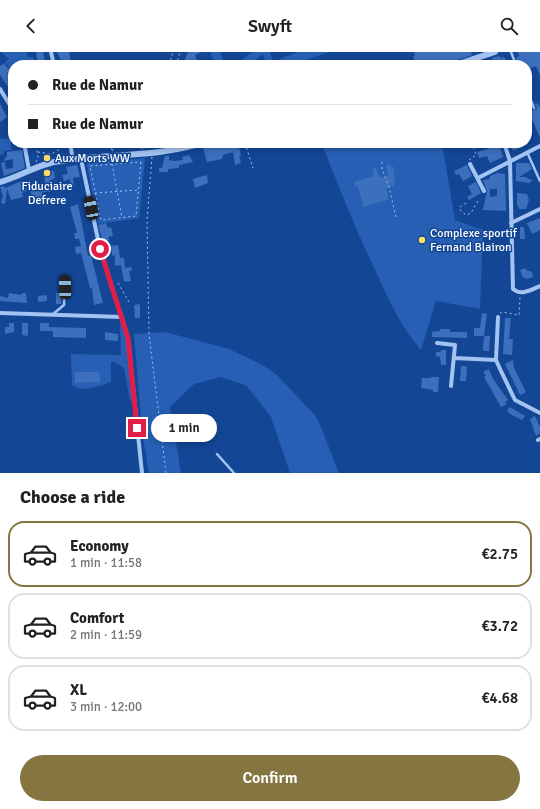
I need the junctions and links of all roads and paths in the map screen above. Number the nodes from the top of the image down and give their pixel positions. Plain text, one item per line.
1 (495, 52) edge
2 (478, 58) joint
3 (471, 60) edge
4 (0, 89) edge
5 (8, 102) edge
6 (532, 103) edge
7 (534, 108) dead end
8 (540, 146) edge
9 (25, 148) edge
10 (37, 148) edge
11 (71, 148) edge
12 (183, 148) edge
13 (247, 148) edge
14 (474, 148) edge
15 (506, 148) edge
16 (60, 149) dead end
17 (37, 151) junction
18 (527, 152) junction
19 (153, 153) dead end
20 (38, 158) dead end
21 (81, 158) junction
22 (73, 160) junction
23 (510, 161) junction
24 (382, 162) dead end
25 (112, 164) junction
26 (470, 164) joint
27 (253, 168) dead end
28 (29, 170) junction
29 (478, 178) junction
30 (540, 181) edge
31 (0, 182) edge
32 (139, 190) junction
33 (117, 191) junction
34 (484, 191) dead end
35 (95, 193) junction
36 (478, 201) dead end
37 (466, 203) dead end
38 (540, 209) edge
39 (396, 217) dead end
40 (122, 218) junction
41 (512, 223) junction
42 (65, 277) dead end
43 (118, 283) dead end
44 (540, 286) edge
45 (522, 292) junction
46 (132, 302) dead end
47 (0, 313) edge
48 (51, 315) junction
49 (122, 317) junction
50 (498, 317) joint
51 (437, 343) dead end
52 (454, 358) junction
53 (496, 360) junction
54 (451, 386) dead end
55 (540, 413) edge
56 (217, 454) dead end
57 (142, 473) edge
58 (166, 473) edge
59 (234, 473) edge

1 - 2 street
2 - 3 street
4 - 5 street
6 - 7 lane
8 - 18 street
9 - 28 street
10 - 17 path
11 - 22 street
12 - 21 street
13 - 27 path
14 - 26 path
15 - 23 street
16 - 17 path
17 - 20 path
18 - 23 street
18 - 30 lane
19 - 58 path
21 - 22 street
21 - 49 street
22 - 28 street
23 - 29 street
23 - 41 street
24 - 39 path
25 - 32 path
25 - 33 path
25 - 35 path
26 - 29 street
28 - 31 street
29 - 34 street
32 - 33 path
32 - 40 path
33 - 35 path
33 - 40 path
35 - 40 path
36 - 37 path
38 - 41 street
41 - 45 street
42 - 48 lane
43 - 46 path
44 - 45 street
45 - 50 path
47 - 48 street
48 - 49 street
49 - 57 street
50 - 53 street
51 - 52 street
52 - 53 street
52 - 54 street
53 - 55 street
56 - 59 lane

